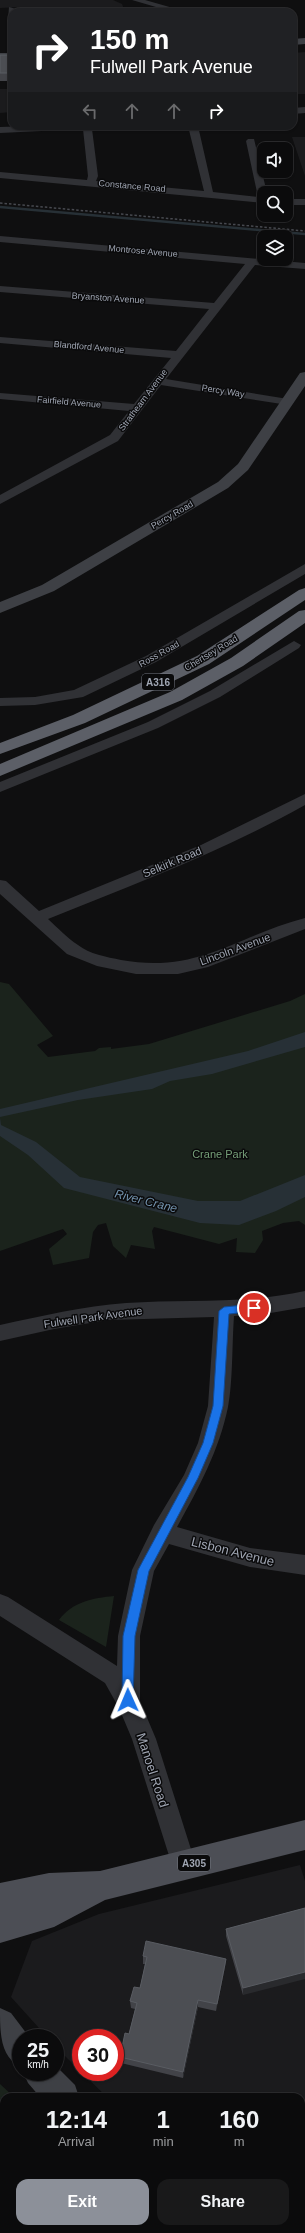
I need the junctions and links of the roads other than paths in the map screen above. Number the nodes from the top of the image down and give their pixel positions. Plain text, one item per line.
1 (136, 0) edge
2 (167, 8) edge
3 (87, 130) edge
4 (194, 130) edge
5 (250, 140) dead end
6 (0, 175) edge
7 (91, 183) junction
8 (261, 186) edge
9 (208, 194) junction
10 (257, 199) edge
11 (293, 202) edge
12 (305, 202) edge
13 (0, 239) edge
14 (253, 260) junction
15 (257, 261) edge
16 (293, 265) edge
17 (289, 266) edge
18 (305, 266) edge
19 (305, 270) edge
20 (0, 289) edge
21 (217, 306) junction
22 (0, 340) edge
23 (178, 355) junction
24 (303, 380) edge
25 (158, 381) junction
26 (0, 396) edge
27 (288, 402) junction
28 (138, 408) junction
29 (0, 500) edge
30 (305, 568) edge
31 (305, 593) edge
32 (1, 607) edge
33 (305, 615) edge
34 (294, 645) dead end
35 (0, 702) edge
36 (0, 749) edge
37 (0, 771) edge
38 (0, 787) edge
39 (305, 799) edge
40 (0, 885) edge
41 (36, 918) junction
42 (305, 923) edge
43 (305, 1299) edge
44 (224, 1311) junction
45 (0, 1333) edge
46 (162, 1532) junction
47 (305, 1565) edge
48 (0, 1604) edge
49 (128, 1700) junction
50 (305, 1835) edge
51 (184, 1865) junction
52 (100, 1886) junction
53 (0, 1898) edge
54 (1, 1928) edge
55 (48, 2081) edge
56 (59, 2093) edge

1 - 2 street
3 - 7 street
4 - 9 street
5 - 8 street
6 - 7 street, Constance Road
7 - 9 street, Constance Road
9 - 10 street, Constance Road
11 - 12 street
13 - 14 street, Montrose Avenue
14 - 15 street, Montrose Avenue
14 - 21 street, Strathearn Avenue
16 - 18 street, Montrose Avenue
17 - 19 street, Montrose Avenue
20 - 21 street, Bryanston Avenue
21 - 23 street, Strathearn Avenue
22 - 23 street, Blandford Avenue
23 - 25 street, Strathearn Avenue
24 - 27 street, Percy Road
25 - 27 street, Percy Way
25 - 28 street, Strathearn Avenue
26 - 28 street, Fairfield Avenue
27 - 32 street, Percy Road
28 - 29 street, Strathearn Avenue
30 - 35 street, Ross Road
31 - 36 highway, Chertsey Road / A316
33 - 37 highway, Chertsey Road / A316
34 - 38 street
39 - 41 street, Selkirk Road
40 - 41 street, Lincoln Avenue
41 - 42 street, Lincoln Avenue
43 - 44 street, Fulwell Park Avenue
44 - 45 street, Fulwell Park Avenue
44 - 46 street, Manoel Road
46 - 47 street, Lisbon Avenue
46 - 49 street, Manoel Road
48 - 49 street
49 - 51 street, Manoel Road
50 - 51 main road, A305
51 - 52 main road, A305
52 - 53 main road, A305
52 - 54 main road, A305
55 - 56 street

